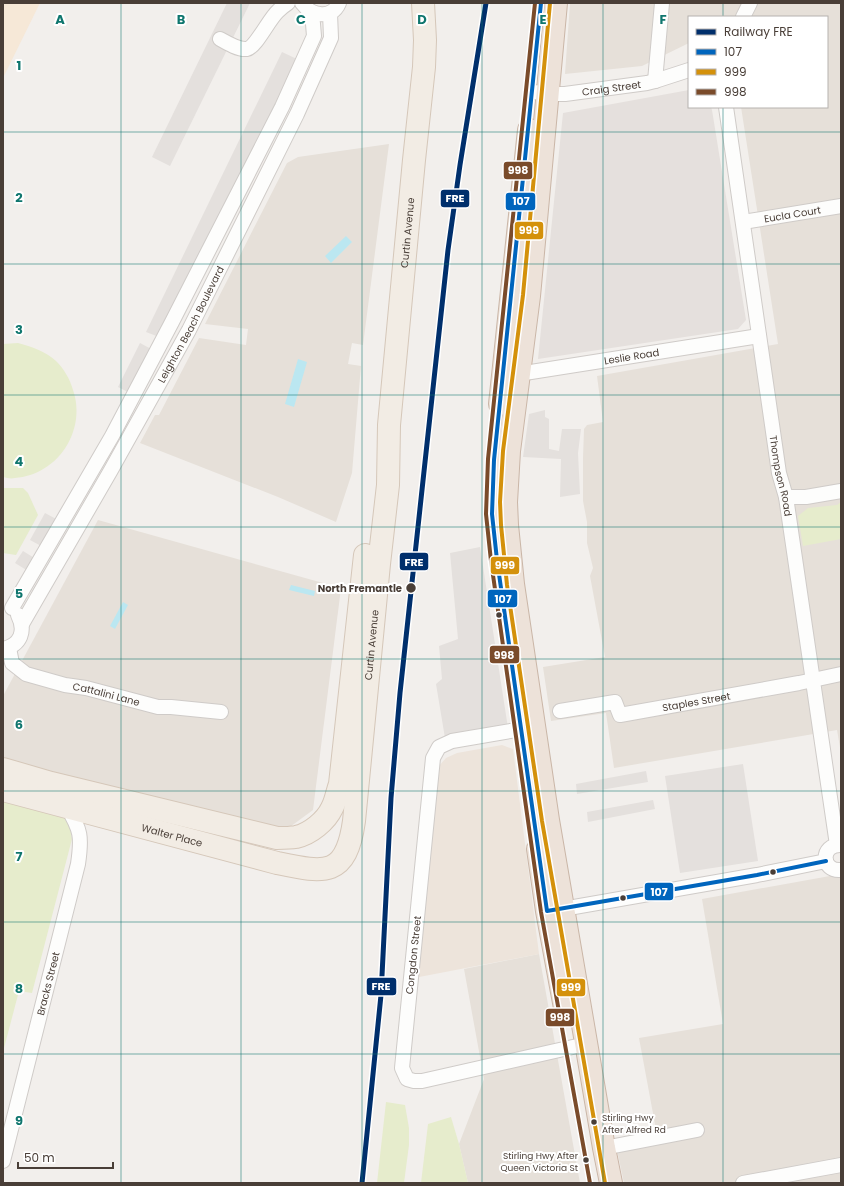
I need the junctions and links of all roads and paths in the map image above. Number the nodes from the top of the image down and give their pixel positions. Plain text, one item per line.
1 (288, 3) edge
2 (423, 3) edge
3 (436, 3) edge
4 (541, 3) edge
5 (556, 3) edge
6 (662, 3) edge
7 (750, 3) edge
8 (307, 8) edge
9 (334, 8) edge
10 (744, 16) edge
11 (220, 39) dead end
12 (425, 40) junction
13 (688, 70) edge
14 (655, 81) junction
15 (540, 93) junction
16 (726, 108) edge
17 (841, 206) edge
18 (743, 222) junction
19 (759, 336) junction
20 (511, 375) junction
21 (389, 425) junction
22 (841, 491) edge
23 (786, 497) junction
24 (7, 607) edge
25 (22, 624) junction
26 (6, 648) edge
27 (841, 674) edge
28 (813, 679) junction
29 (560, 711) dead end
30 (221, 712) dead end
31 (528, 729) junction
32 (3, 769) edge
33 (3, 790) edge
34 (67, 807) junction
35 (839, 845) edge
36 (826, 861) junction
37 (340, 862) joint
38 (841, 872) edge
39 (555, 910) junction
40 (579, 1046) junction
41 (697, 1130) dead end
42 (604, 1148) junction
43 (3, 1161) edge
44 (841, 1165) edge
45 (596, 1183) edge
46 (611, 1183) edge
47 (743, 1183) edge

1 - 11 street
2 - 12 main road, Curtin Avenue
3 - 12 main road, Curtin Avenue
4 - 15 highway
5 - 15 highway
6 - 14 street
7 - 10 street
8 - 9 street, Leighton Beach Boulevard
8 - 24 street, Leighton Beach Boulevard
9 - 25 street, Leighton Beach Boulevard
12 - 21 main road, Curtin Avenue
13 - 14 street, Craig Street
14 - 15 street, Craig Street
15 - 20 highway
16 - 18 street, Thompson Road
17 - 18 street, Eucla Court
18 - 19 street, Thompson Road
19 - 20 street, Leslie Road
19 - 23 street, Thompson Road
20 - 31 highway
21 - 32 main road, Curtin Avenue
21 - 37 main road, Curtin Avenue
22 - 23 street
23 - 28 street, Thompson Road
24 - 25 street
25 - 26 street, Leighton Beach Boulevard
26 - 30 street, Cattalini Lane
27 - 28 street, Staples Street
28 - 29 street, Staples Street
28 - 35 street, Thompson Road
31 - 39 highway
31 - 40 street, Congdon Street
33 - 34 main road, Walter Place
34 - 37 main road, Walter Place
34 - 43 street, Bracks Street
35 - 36 street
36 - 38 street
36 - 39 street
39 - 40 highway
40 - 42 highway
40 - 45 highway
41 - 42 street
42 - 46 highway
44 - 47 street

